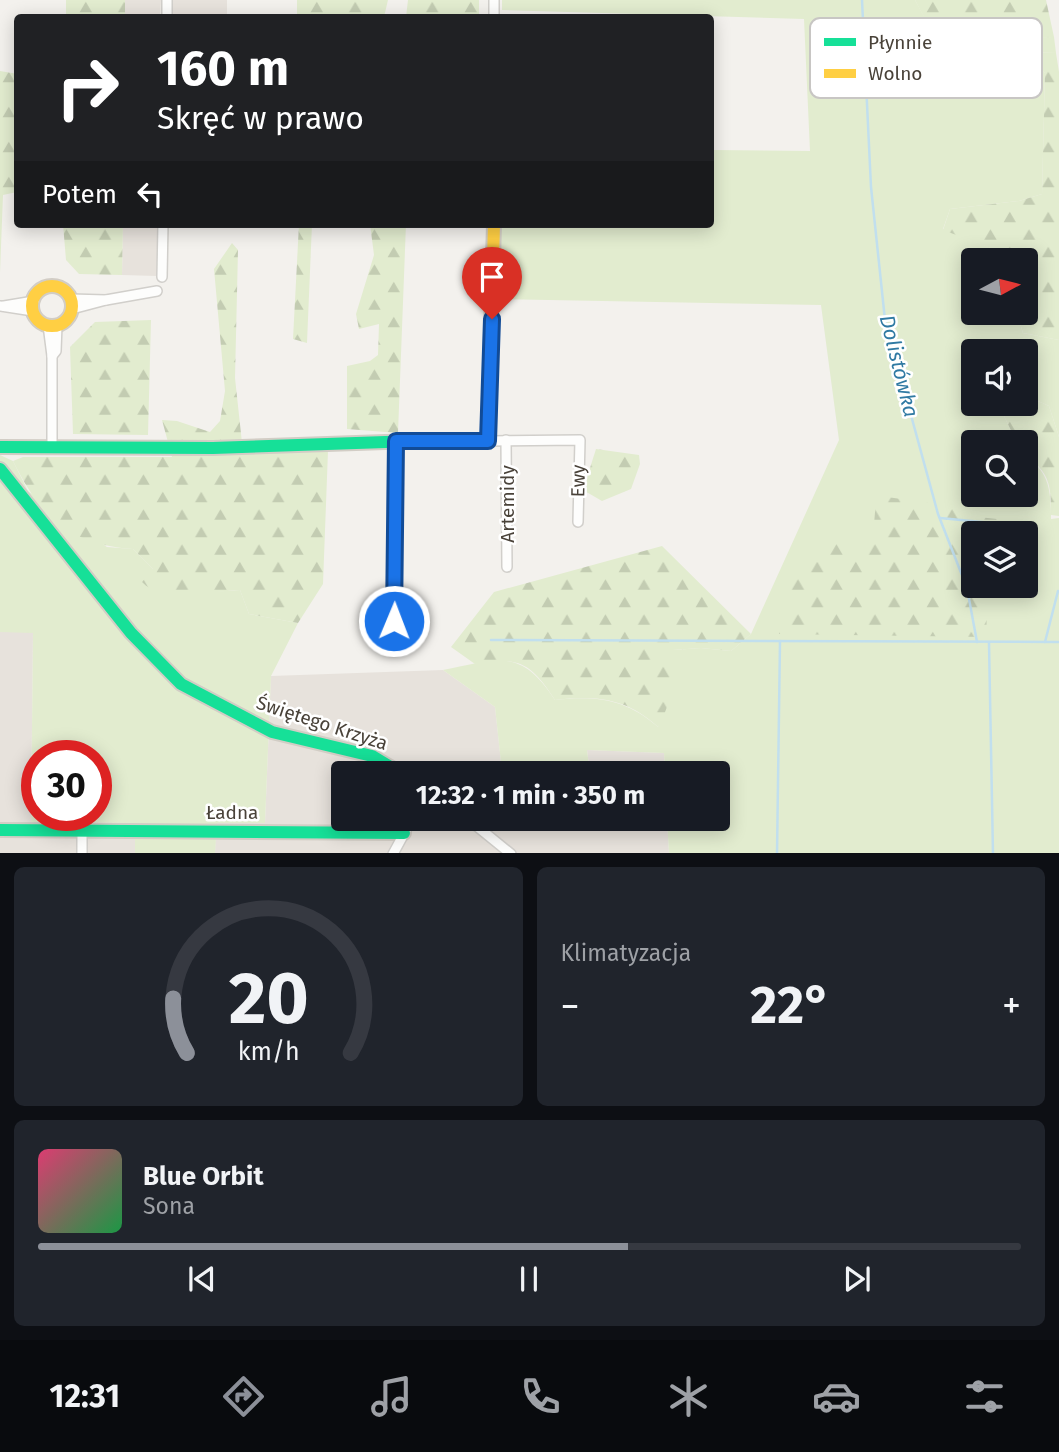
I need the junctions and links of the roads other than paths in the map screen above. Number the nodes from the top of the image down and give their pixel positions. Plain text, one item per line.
1 (163, 228) edge
2 (494, 228) edge
3 (162, 277) dead end
4 (157, 291) dead end
5 (71, 304) junction
6 (2, 306) edge
7 (33, 306) junction
8 (53, 325) junction
9 (506, 440) junction
10 (396, 441) junction
11 (488, 441) junction
12 (52, 446) junction
13 (0, 447) edge
14 (0, 469) edge
15 (578, 522) dead end
16 (507, 567) dead end
17 (394, 621) dead end
18 (380, 761) edge
19 (0, 830) edge
20 (21, 830) edge
21 (82, 831) joint
22 (483, 831) edge
23 (404, 833) joint
24 (82, 853) edge
25 (393, 853) edge
26 (511, 853) edge

1 - 3 street
2 - 11 street
4 - 5 street
5 - 7 street
5 - 8 street
6 - 7 street
7 - 8 street
8 - 12 street
9 - 11 street
9 - 15 street, Ewy
9 - 16 street, Artemidy
10 - 11 street
10 - 12 street
10 - 17 street
12 - 13 street
14 - 18 street, Świętego Krzyża
19 - 20 street, Ładna
21 - 23 street, Ładna
21 - 24 street
22 - 26 street
23 - 25 street

